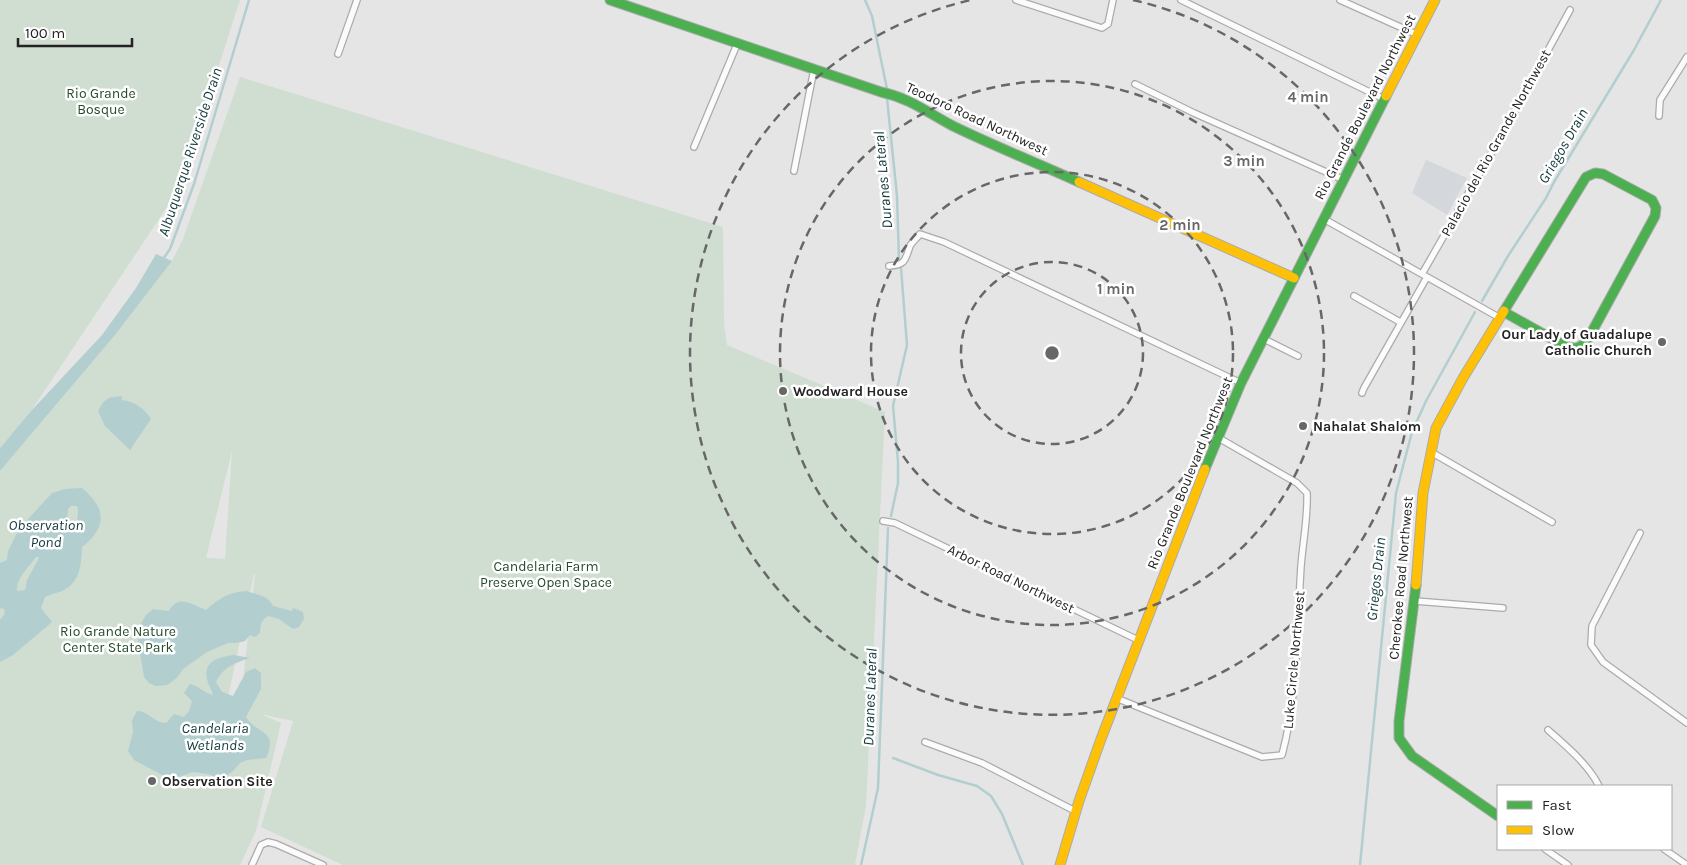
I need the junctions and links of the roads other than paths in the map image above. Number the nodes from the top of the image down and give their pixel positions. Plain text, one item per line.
1 (357, 0) edge
2 (610, 0) edge
3 (1016, 0) edge
4 (1114, 0) edge
5 (1181, 0) edge
6 (1340, 0) edge
7 (1435, 0) edge
8 (1570, 10) dead end
9 (1418, 35) junction
10 (738, 42) junction
11 (338, 54) dead end
12 (1687, 57) edge
13 (814, 69) junction
14 (1135, 84) dead end
15 (1384, 99) junction
16 (1659, 116) dead end
17 (694, 146) dead end
18 (794, 171) dead end
19 (1344, 180) junction
20 (1324, 219) junction
21 (889, 266) dead end
22 (1424, 276) junction
23 (1294, 278) junction
24 (1354, 296) dead end
25 (1502, 315) junction
26 (1400, 322) junction
27 (1264, 339) junction
28 (1298, 356) dead end
29 (1241, 383) junction
30 (1362, 393) dead end
31 (1217, 437) junction
32 (1431, 452) junction
33 (883, 521) dead end
34 (1552, 522) dead end
35 (1640, 533) dead end
36 (1415, 601) junction
37 (1503, 608) dead end
38 (1138, 640) junction
39 (1116, 698) junction
40 (1687, 724) edge
41 (1548, 730) dead end
42 (925, 742) dead end
43 (1598, 785) edge
44 (1075, 811) junction
45 (1497, 815) edge
46 (1546, 850) edge
47 (1665, 850) edge
48 (1062, 864) edge
49 (252, 865) edge
50 (322, 865) edge
51 (1568, 865) edge
52 (1687, 865) edge

1 - 11 street
2 - 10 street, Teodoro Road Northwest
3 - 4 street
5 - 15 street
6 - 9 street
7 - 9 street, Rio Grande Boulevard Northwest
8 - 22 street, Palacio del Rio Grande Northwest
9 - 15 street, Rio Grande Boulevard Northwest
10 - 13 street, Teodoro Road Northwest
10 - 17 street
12 - 16 street
13 - 18 street
13 - 23 street, Teodoro Road Northwest
14 - 19 street
15 - 19 street, Rio Grande Boulevard Northwest
19 - 20 street, Rio Grande Boulevard Northwest
20 - 22 street
20 - 23 street, Rio Grande Boulevard Northwest
21 - 29 street
22 - 25 street
22 - 26 street, Palacio del Rio Grande Northwest
23 - 27 street, Rio Grande Boulevard Northwest
24 - 26 street
25 - 25 street, Cherokee Road Northwest
25 - 32 street, Cherokee Road Northwest
26 - 30 street, Palacio del Rio Grande Northwest
27 - 28 street
27 - 29 street, Rio Grande Boulevard Northwest
29 - 31 street, Rio Grande Boulevard Northwest
31 - 38 street, Rio Grande Boulevard Northwest
31 - 39 street, Luke Circle Northwest
32 - 34 street
32 - 36 street, Cherokee Road Northwest
33 - 38 street, Arbor Road Northwest
35 - 40 street
36 - 37 street
36 - 45 street, Cherokee Road Northwest
38 - 39 street, Rio Grande Boulevard Northwest
39 - 44 street, Rio Grande Boulevard Northwest
41 - 43 street
42 - 44 street
44 - 48 street, Rio Grande Boulevard Northwest
46 - 51 street
47 - 52 street
49 - 50 street

